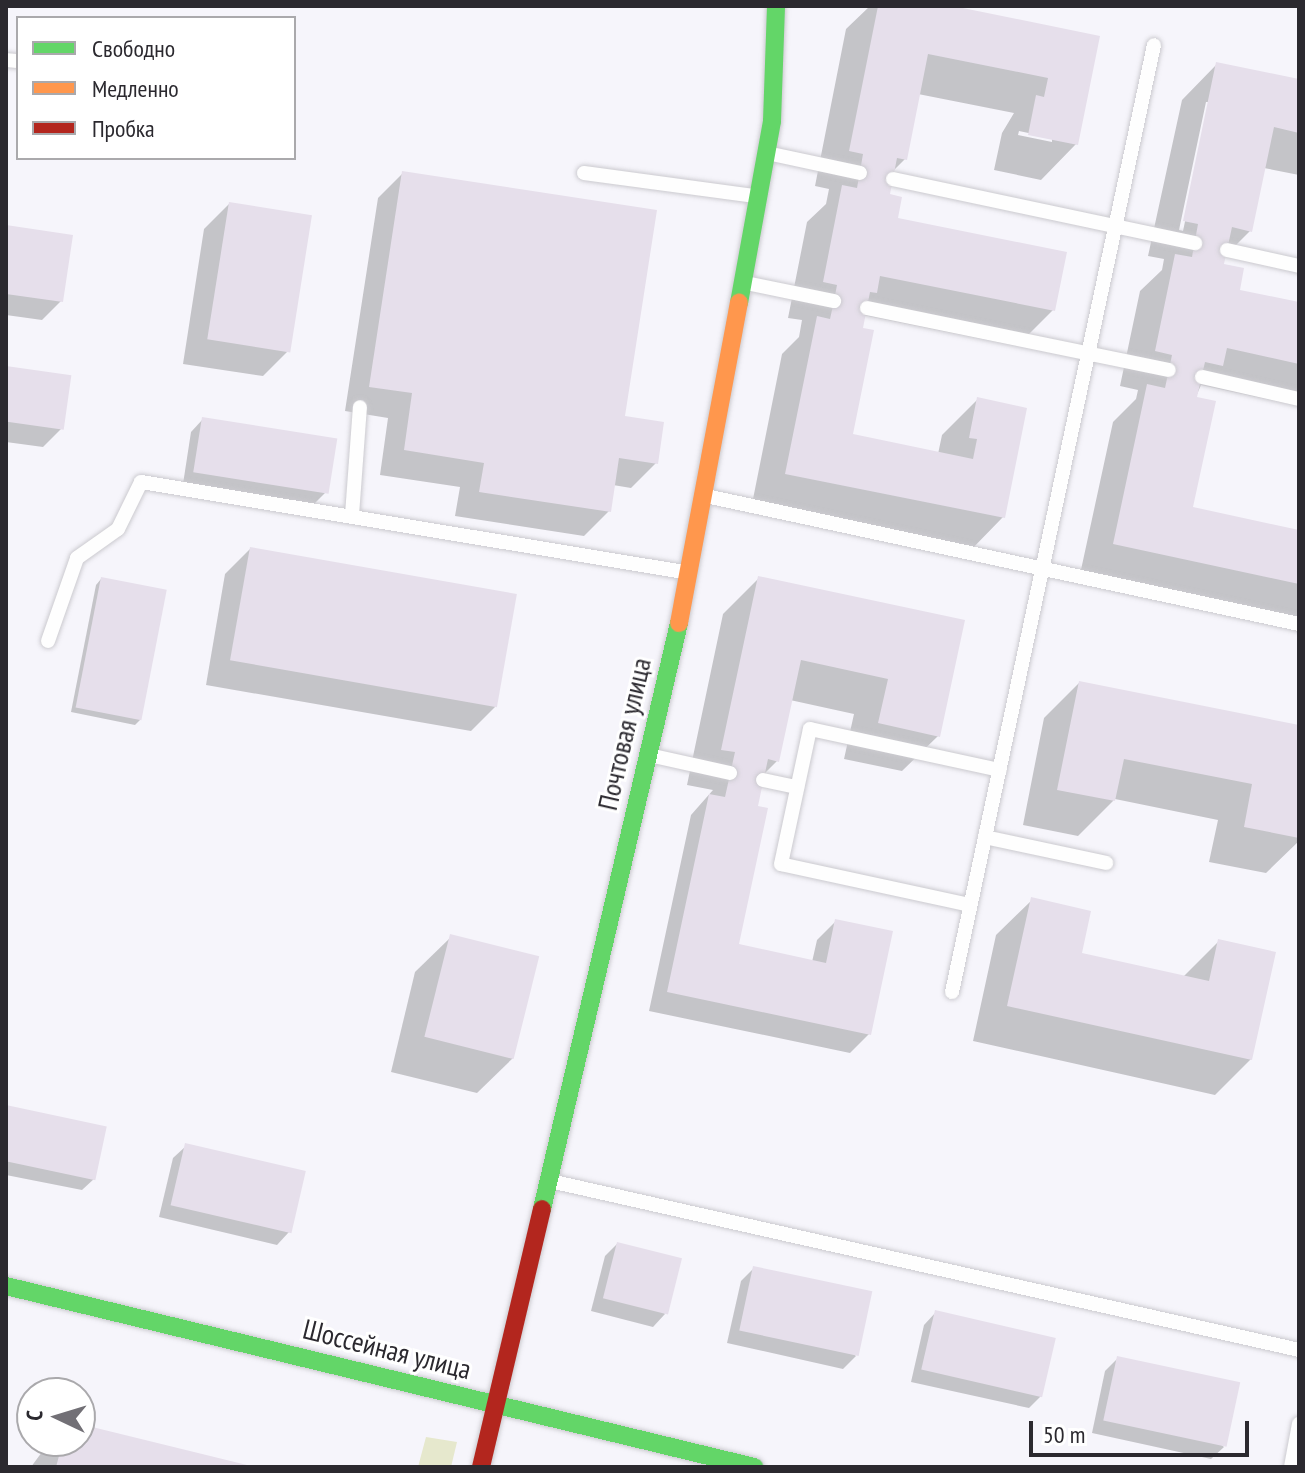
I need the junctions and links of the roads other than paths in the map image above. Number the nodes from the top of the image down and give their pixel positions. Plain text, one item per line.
1 (776, 6) edge
2 (1154, 45) dead end
3 (767, 153) junction
4 (584, 173) dead end
5 (860, 173) dead end
6 (893, 179) dead end
7 (760, 196) junction
8 (1115, 226) junction
9 (1195, 243) dead end
10 (1227, 250) dead end
11 (1299, 266) edge
12 (746, 282) junction
13 (834, 301) dead end
14 (867, 308) dead end
15 (1088, 353) junction
16 (1169, 370) dead end
17 (1202, 377) dead end
18 (1299, 399) edge
19 (360, 407) dead end
20 (705, 496) junction
21 (352, 515) junction
22 (1042, 568) junction
23 (691, 573) junction
24 (1299, 624) edge
25 (48, 641) dead end
26 (648, 755) junction
27 (1000, 770) junction
28 (730, 773) dead end
29 (763, 780) dead end
30 (797, 787) junction
31 (985, 837) junction
32 (1106, 863) dead end
33 (970, 905) junction
34 (952, 992) dead end
35 (548, 1181) junction
36 (6, 1286) edge
37 (1299, 1350) edge
38 (496, 1404) junction
39 (1299, 1424) edge
40 (481, 1467) edge
41 (754, 1467) edge
42 (1291, 1467) edge

1 - 3 street, Почтовая улица
2 - 8 lane
3 - 5 lane
3 - 7 street, Почтовая улица
4 - 7 lane
6 - 8 lane
7 - 12 street, Почтовая улица
8 - 9 lane
8 - 15 lane
10 - 11 lane
12 - 13 lane
12 - 20 street, Почтовая улица
14 - 15 lane
15 - 16 lane
15 - 22 lane
17 - 18 lane
19 - 21 lane
20 - 22 lane
20 - 23 street, Почтовая улица
21 - 23 lane
21 - 25 lane
22 - 24 lane
22 - 27 lane
23 - 26 street, Почтовая улица
26 - 28 lane
26 - 35 street, Почтовая улица
27 - 30 lane
27 - 31 lane
29 - 30 lane
30 - 33 lane
31 - 32 lane
31 - 33 lane
33 - 34 lane
35 - 37 lane
35 - 38 street, Почтовая улица
36 - 38 street, Шоссейная улица
38 - 40 street, Почтовая улица
38 - 41 street, Шоссейная улица
39 - 42 lane

